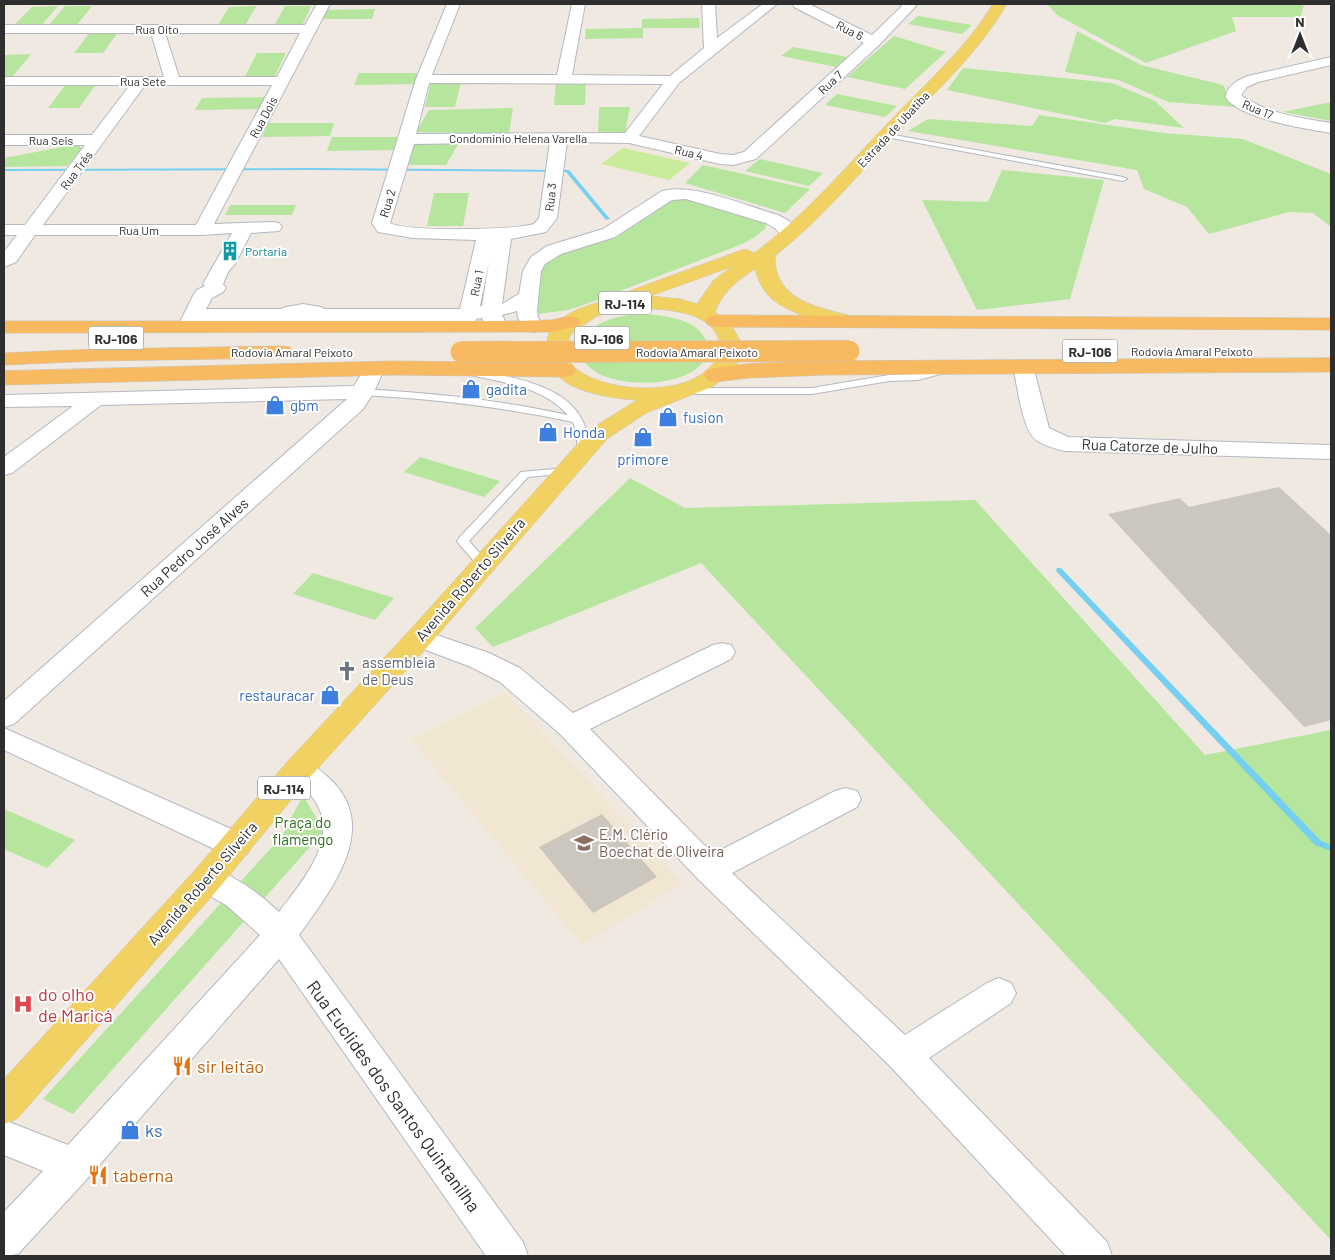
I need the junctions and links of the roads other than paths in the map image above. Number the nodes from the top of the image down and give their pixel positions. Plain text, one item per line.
1 (323, 4) edge
2 (453, 4) edge
3 (579, 4) edge
4 (708, 4) edge
5 (770, 4) edge
6 (799, 4) edge
7 (1000, 4) edge
8 (908, 5) edge
9 (709, 23) junction
10 (871, 23) dead end
11 (740, 26) junction
12 (4, 29) edge
13 (157, 29) junction
14 (310, 29) junction
15 (885, 31) junction
16 (874, 42) junction
17 (711, 49) junction
18 (1331, 61) edge
19 (423, 79) junction
20 (564, 79) junction
21 (173, 80) junction
22 (282, 80) junction
23 (674, 80) junction
24 (4, 81) edge
25 (141, 81) junction
26 (1331, 128) edge
27 (886, 135) junction
28 (558, 138) junction
29 (629, 138) junction
30 (407, 139) junction
31 (4, 140) edge
32 (54, 140) junction
33 (98, 140) junction
34 (4, 154) edge
35 (750, 156) joint
36 (1123, 178) dead end
37 (236, 228) junction
38 (273, 228) dead end
39 (4, 230) edge
40 (30, 230) junction
41 (202, 230) junction
42 (494, 234) junction
43 (776, 244) junction
44 (6, 260) edge
45 (210, 291) junction
46 (527, 298) junction
47 (598, 309) junction
48 (269, 315) junction
49 (333, 315) junction
50 (709, 317) junction
51 (191, 320) junction
52 (495, 320) junction
53 (571, 322) junction
54 (1331, 324) edge
55 (240, 326) junction
56 (534, 326) junction
57 (4, 327) edge
58 (354, 327) junction
59 (463, 333) junction
60 (849, 337) junction
61 (1331, 337) edge
62 (4, 341) edge
63 (1331, 350) edge
64 (4, 358) edge
65 (1331, 365) edge
66 (958, 366) junction
67 (1023, 366) junction
68 (443, 368) junction
69 (374, 369) junction
70 (565, 370) junction
71 (715, 375) junction
72 (4, 378) edge
73 (591, 386) junction
74 (678, 391) junction
75 (363, 392) junction
76 (97, 398) junction
77 (4, 401) edge
78 (578, 420) junction
79 (599, 434) junction
80 (1331, 452) edge
81 (574, 462) junction
82 (4, 468) edge
83 (419, 638) junction
84 (722, 652) dead end
85 (4, 717) edge
86 (570, 727) junction
87 (4, 738) edge
88 (299, 769) junction
89 (846, 799) dead end
90 (236, 845) junction
91 (709, 870) junction
92 (207, 879) junction
93 (280, 935) junction
94 (999, 993) dead end
95 (903, 1056) junction
96 (4, 1106) edge
97 (4, 1137) edge
98 (74, 1166) junction
99 (4, 1240) edge
100 (509, 1256) edge
101 (1094, 1256) edge

1 - 14 street, Rua Dois
2 - 19 street
3 - 20 street
4 - 9 street
5 - 11 street
6 - 16 street, Rua 6
7 - 27 main road, Estrada de Ubatiba / RJ-114
8 - 15 street, Rua 7
9 - 11 street
9 - 17 street
10 - 15 street
11 - 17 street
12 - 13 street, Rua Oito
13 - 14 street, Rua Oito
13 - 21 street
14 - 22 street, Rua Dois
15 - 16 street, Rua 7
16 - 35 street, Rua 7
17 - 23 street
18 - 26 street, Rua 17
19 - 20 street
19 - 30 street, Rua 2
20 - 23 street
21 - 22 street, Rua Sete
21 - 25 street, Rua Sete
22 - 41 street, Rua Dois
23 - 29 street
24 - 25 street, Rua Sete
25 - 33 street, Rua Três
27 - 36 lane
27 - 43 main road, Estrada de Ubatiba / RJ-114
28 - 29 street, Condominio Helena Varella
28 - 30 street, Condominio Helena Varella
28 - 42 street, Rua 3
29 - 35 street, Rua 4
30 - 42 street, Rua 2
31 - 32 street, Rua Seis
32 - 33 street, Rua Seis
32 - 34 street
33 - 40 street, Rua Três
37 - 38 street, Rua Um
37 - 41 street, Rua Um
37 - 45 street
37 - 45 street
39 - 40 street, Rua Um
40 - 41 street, Rua Um
40 - 44 street, Rua Três
42 - 52 street, Rua 1
42 - 59 street, Rua 1
43 - 46 street
43 - 47 main road, Estrada de Ubatiba / RJ-114
43 - 50 main road, Estrada de Ubatiba / RJ-114
43 - 60 main road
45 - 51 street
46 - 52 street
46 - 56 street
47 - 50 main road, RJ-114
47 - 53 main road, RJ-114
48 - 49 street
48 - 51 street
48 - 55 lane
49 - 58 lane
49 - 59 street
50 - 60 highway
50 - 71 main road, RJ-114
51 - 55 highway
51 - 57 highway
52 - 56 highway
52 - 59 highway
53 - 56 highway
53 - 70 main road, RJ-114
54 - 60 highway
55 - 58 highway
58 - 59 highway
59 - 60 highway, Rodovia Amaral Peixoto / RJ-106, bridge
59 - 62 highway, Rodovia Amaral Peixoto / RJ-106
59 - 64 highway, Rodovia Amaral Peixoto / RJ-106
60 - 61 highway, Rodovia Amaral Peixoto / RJ-106
60 - 63 highway, Rodovia Amaral Peixoto / RJ-106
65 - 67 highway
66 - 67 highway
66 - 71 highway
66 - 74 lane
67 - 80 street, Rua Catorze de Julho
68 - 69 highway
68 - 70 highway
68 - 78 lane
69 - 72 highway
69 - 75 street, Rua Pedro José Alves
70 - 73 main road, RJ-114
71 - 74 main road, RJ-114
73 - 74 main road, RJ-114
73 - 79 main road, Avenida Roberto Silveira / RJ-114
74 - 79 main road, Avenida Roberto Silveira / RJ-114
75 - 76 street
75 - 78 lane
75 - 85 street, Rua Pedro José Alves
76 - 77 street
76 - 82 street
78 - 81 lane
79 - 81 main road, Avenida Roberto Silveira / RJ-114
81 - 83 main road, Avenida Roberto Silveira / RJ-114
83 - 86 street
83 - 88 main road, Avenida Roberto Silveira / RJ-114
84 - 86 street
86 - 91 street
87 - 90 street
88 - 90 main road, Avenida Roberto Silveira / RJ-114
88 - 93 street
89 - 91 street
90 - 92 main road, Avenida Roberto Silveira / RJ-114
91 - 95 street
92 - 93 street, Rua Euclides dos Santos Quintanilha
92 - 96 main road, Avenida Roberto Silveira / RJ-114
93 - 98 street
93 - 100 street, Rua Euclides dos Santos Quintanilha
94 - 95 street
95 - 101 street
97 - 98 street
98 - 99 street

